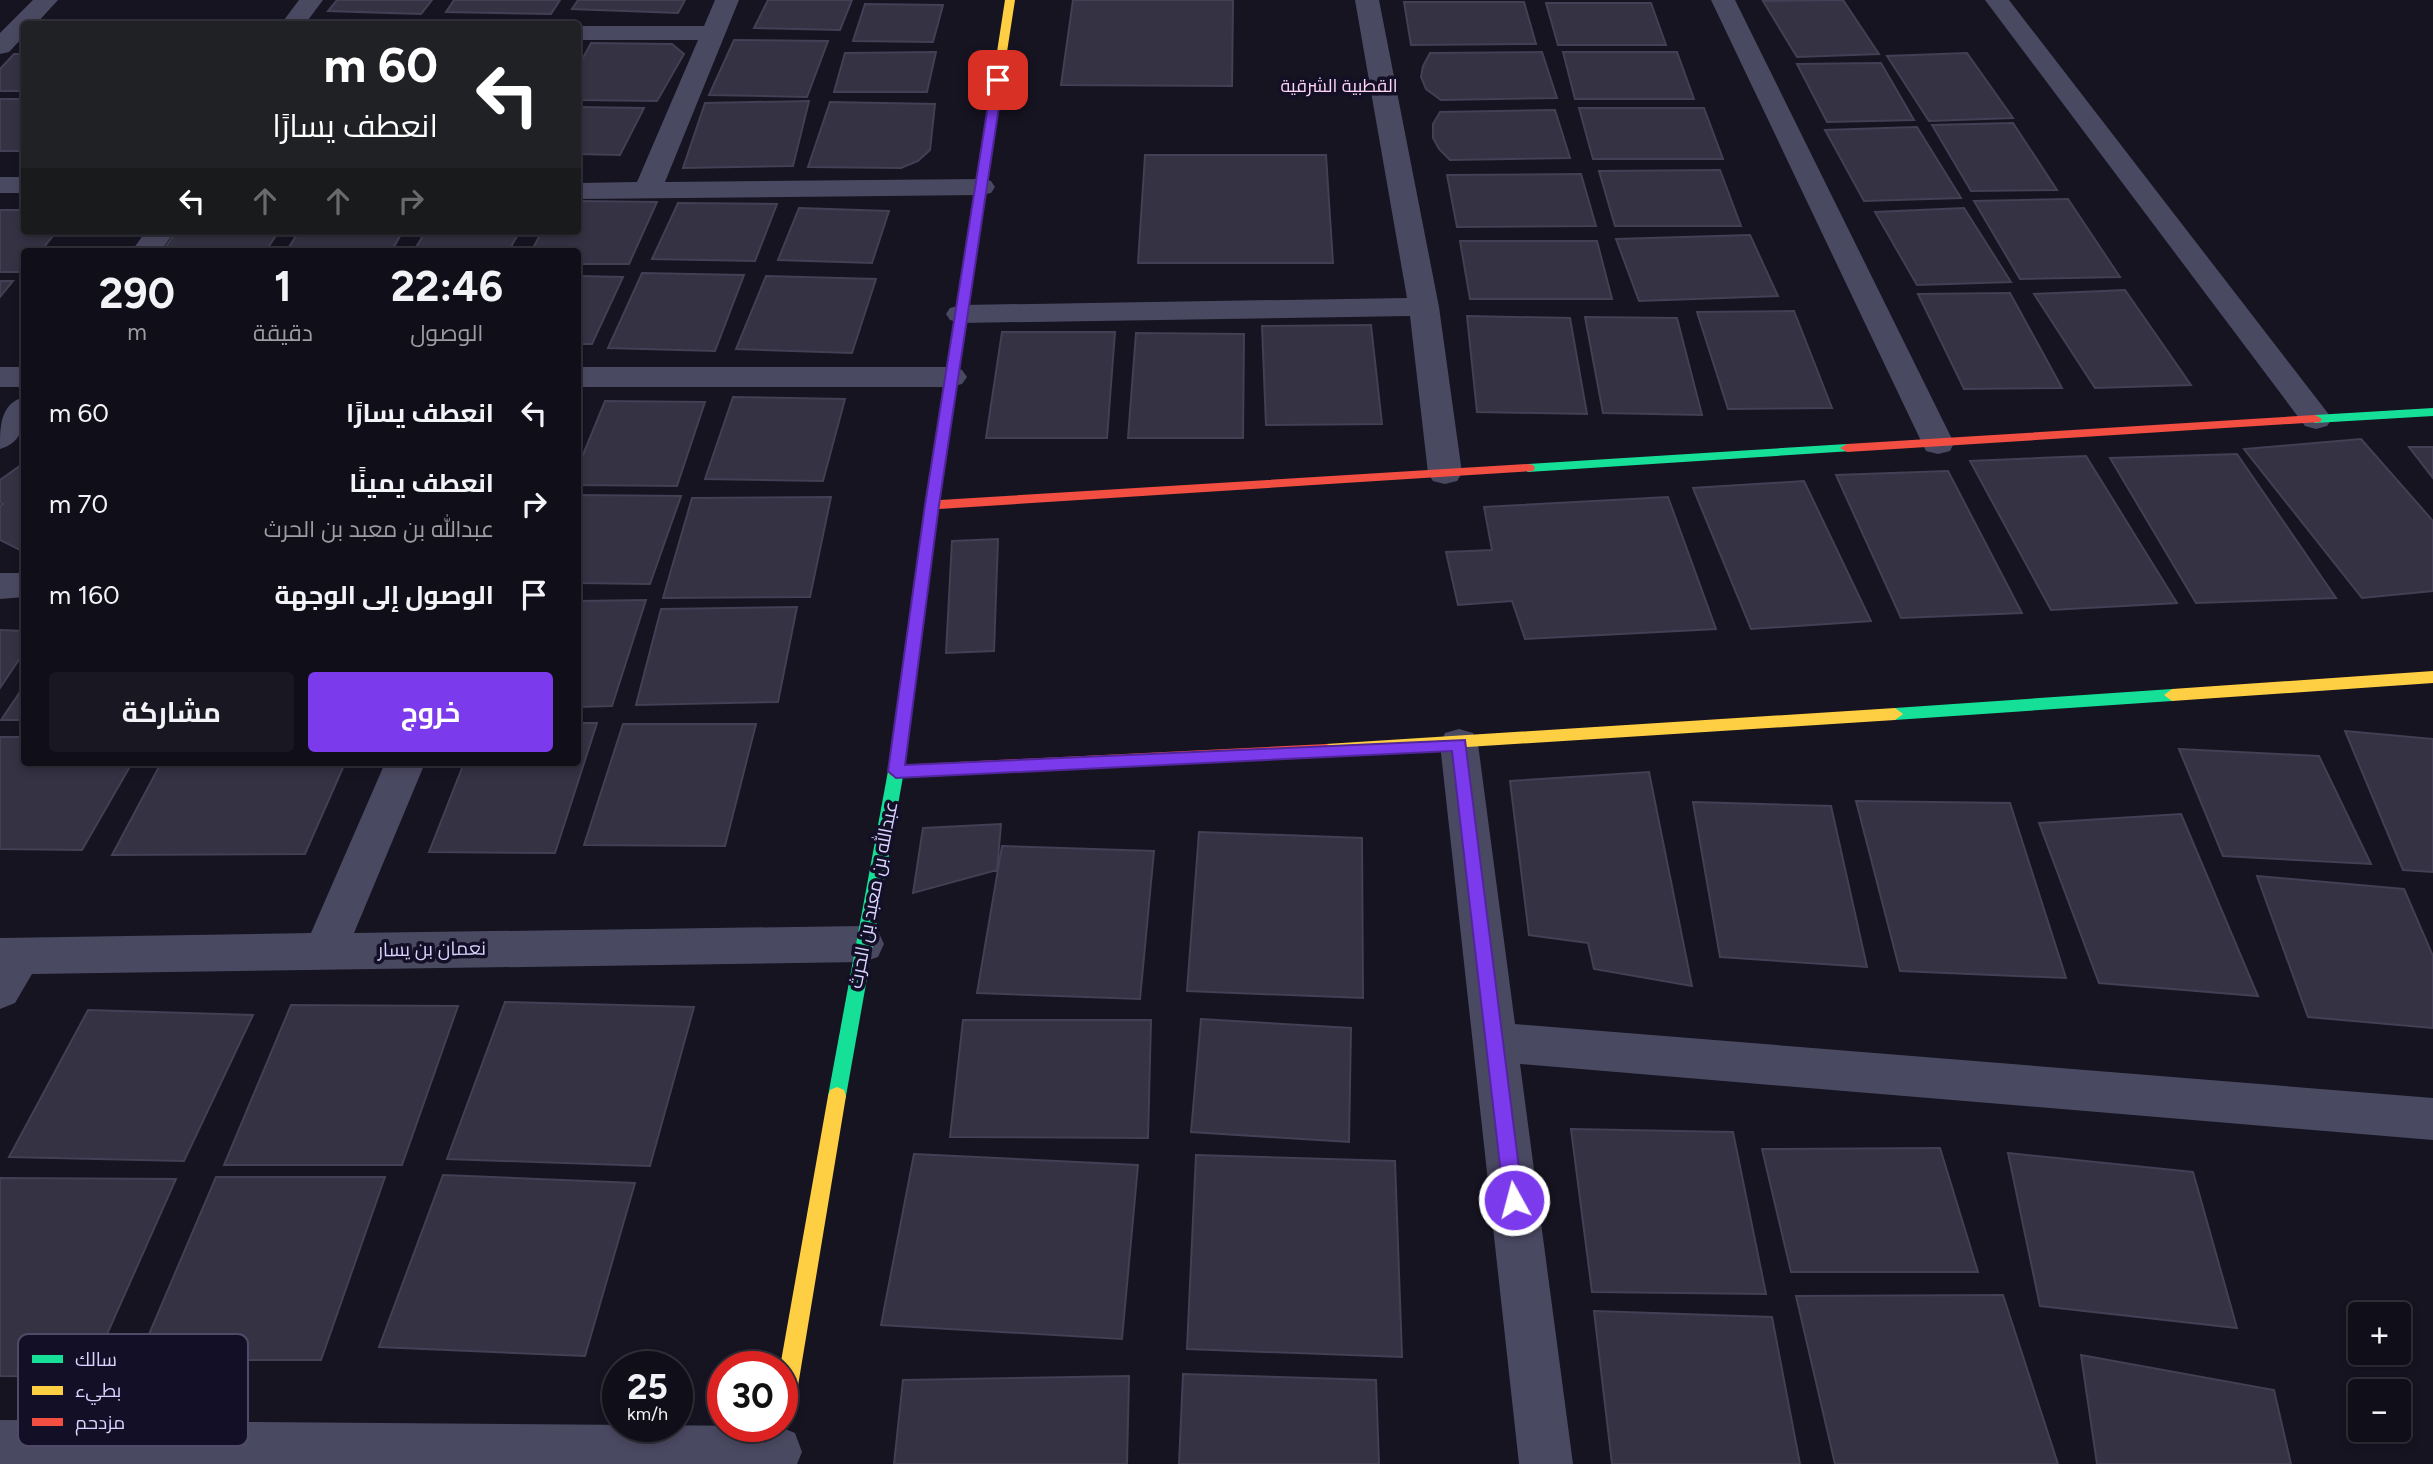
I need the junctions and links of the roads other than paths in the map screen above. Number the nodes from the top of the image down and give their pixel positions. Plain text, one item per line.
1 (46, 0) edge
2 (311, 0) edge
3 (727, 0) edge
4 (1010, 0) edge
5 (1367, 0) edge
6 (1723, 0) edge
7 (1997, 0) edge
8 (25, 21) edge
9 (295, 21) edge
10 (581, 33) edge
11 (714, 33) junction
12 (21, 184) edge
13 (0, 185) edge
14 (981, 187) junction
15 (581, 191) edge
16 (648, 192) junction
17 (1424, 307) junction
18 (961, 314) junction
19 (0, 377) edge
20 (21, 377) edge
21 (581, 377) edge
22 (951, 377) junction
23 (21, 411) edge
24 (2433, 412) edge
25 (2316, 419) junction
26 (0, 438) edge
27 (1938, 443) junction
28 (1445, 473) junction
29 (932, 505) junction
30 (21, 585) edge
31 (0, 586) edge
32 (2433, 677) edge
33 (1459, 744) junction
34 (404, 766) edge
35 (896, 771) junction
36 (863, 944) junction
37 (325, 951) junction
38 (6, 968) edge
39 (1494, 1042) junction
40 (2433, 1119) edge
41 (793, 1351) edge
42 (707, 1442) edge
43 (0, 1446) edge
44 (122, 1455) edge
45 (1546, 1464) edge

1 - 8 street
2 - 9 street
3 - 11 street
4 - 14 street, عبدالله بن معبد بن الحرث
5 - 17 street
6 - 27 street
7 - 25 street
10 - 11 street
11 - 16 street
12 - 13 street
14 - 16 street
14 - 18 street, عبدالله بن معبد بن الحرث
15 - 16 street
17 - 18 street
17 - 28 street
18 - 22 street, عبدالله بن معبد بن الحرث
19 - 20 street
21 - 22 street
22 - 29 street, عبدالله بن معبد بن الحرث
23 - 26 street
24 - 25 street
25 - 27 street
27 - 28 street
28 - 29 street
29 - 35 street, عبدالله بن معبد بن الحرث
30 - 31 street
32 - 33 street
33 - 35 street
33 - 39 street
34 - 37 street
35 - 36 street, عبدالله بن معبد بن الحرث
36 - 37 street, نعمان بن يسار
36 - 41 street, عبدالله بن معبد بن الحرث
37 - 38 street, نعمان بن يسار
39 - 40 street
39 - 45 street
42 - 44 street
43 - 44 street

